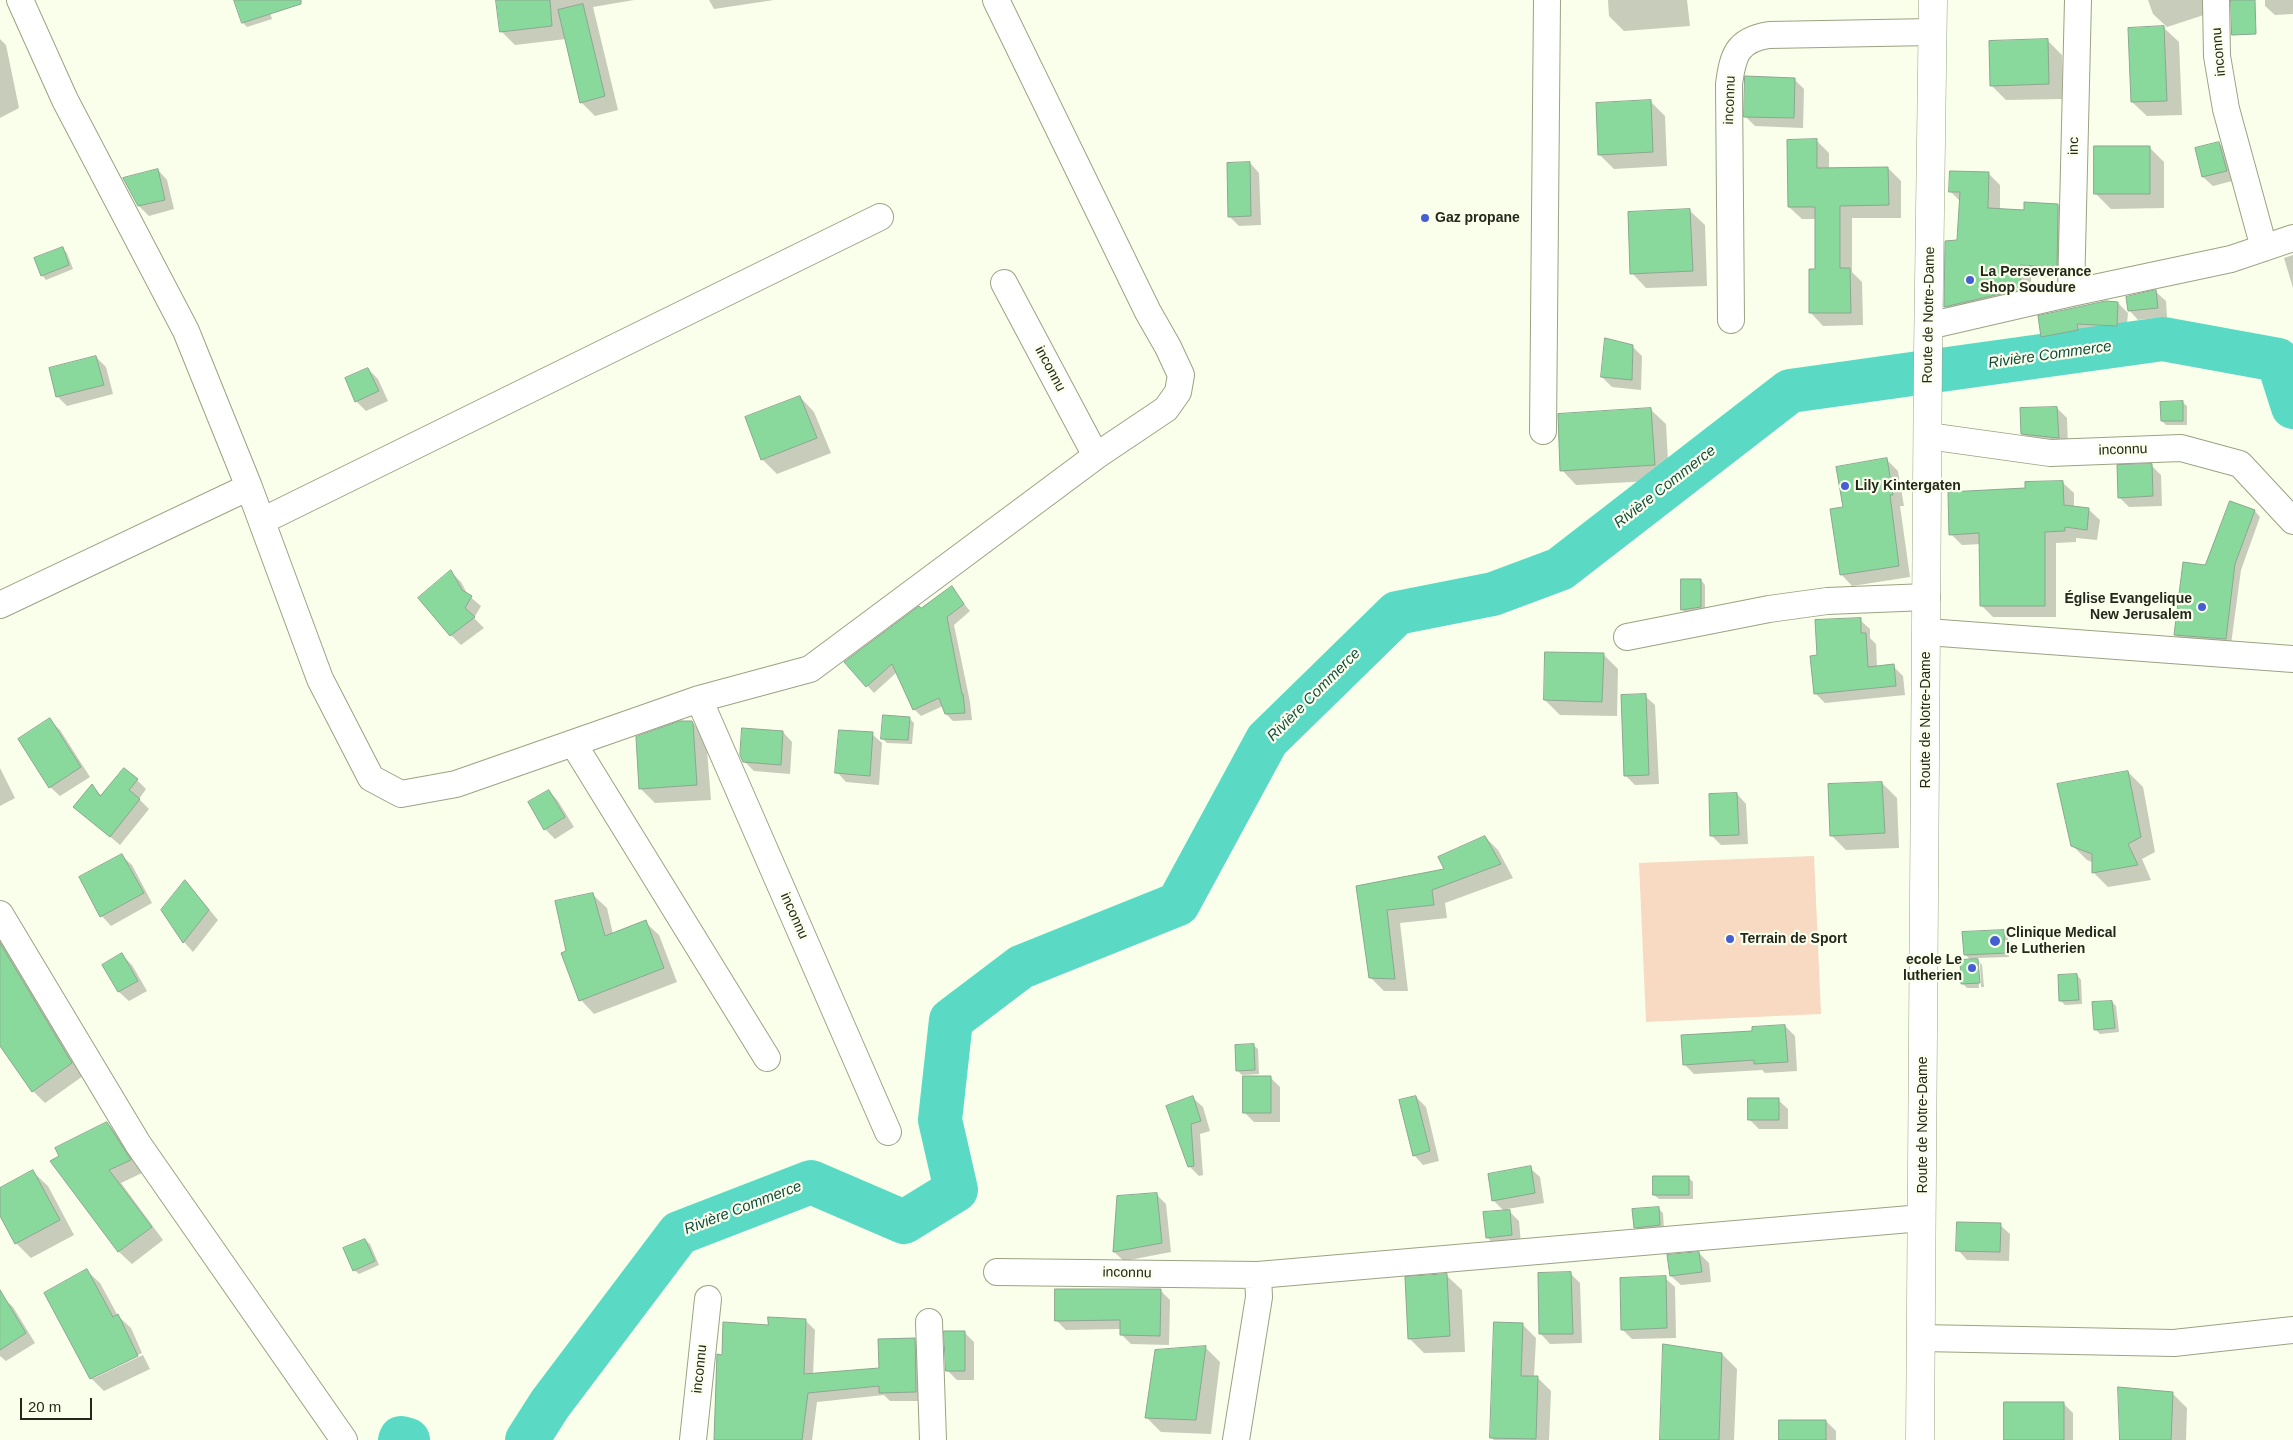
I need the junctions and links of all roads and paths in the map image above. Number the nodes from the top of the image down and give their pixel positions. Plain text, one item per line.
1 (20, 0) edge
2 (996, 0) edge
3 (1547, 0) edge
4 (1933, 0) edge
5 (2078, 0) edge
6 (2216, 0) edge
7 (1932, 32) junction
8 (880, 217) dead end
9 (2293, 238) edge
10 (2264, 248) junction
11 (1004, 283) dead end
12 (2071, 293) junction
13 (1731, 320) dead end
14 (1928, 340) junction
15 (1928, 424) junction
16 (1543, 431) dead end
17 (1096, 456) junction
18 (249, 487) junction
19 (262, 521) junction
20 (2293, 521) edge
21 (1927, 597) junction
22 (0, 605) edge
23 (1927, 632) junction
24 (1628, 636) dead end
25 (2293, 659) edge
26 (700, 699) junction
27 (573, 743) junction
28 (0, 914) edge
29 (767, 1058) dead end
30 (888, 1132) dead end
31 (1922, 1218) junction
32 (997, 1272) dead end
33 (1258, 1275) junction
34 (708, 1298) dead end
35 (929, 1322) dead end
36 (2293, 1330) edge
37 (1921, 1338) junction
38 (344, 1440) edge
39 (693, 1440) edge
40 (933, 1440) edge
41 (1236, 1440) edge
42 (1920, 1440) edge

1 - 18 street
2 - 17 street
3 - 16 street
4 - 7 street, Route de Notre-Dame
5 - 12 street, inc
6 - 10 street, inconnu
7 - 13 street, inconnu
7 - 14 street, Route de Notre-Dame
8 - 19 street
9 - 10 street
10 - 12 street
11 - 17 street, inconnu
12 - 14 street
14 - 15 street, Route de Notre-Dame
15 - 20 street, inconnu
15 - 21 street, Route de Notre-Dame
17 - 26 street
18 - 19 street
18 - 22 street
19 - 27 street
21 - 23 street, Route de Notre-Dame
21 - 24 street
23 - 25 street
23 - 31 street, Route de Notre-Dame
26 - 27 street
26 - 30 street, inconnu
27 - 29 street
28 - 38 street
31 - 33 street, inconnu
31 - 37 street, Route de Notre-Dame
32 - 33 street, inconnu
33 - 41 street
34 - 39 street, inconnu
35 - 40 street
36 - 37 street
37 - 42 street, Route de Notre-Dame

